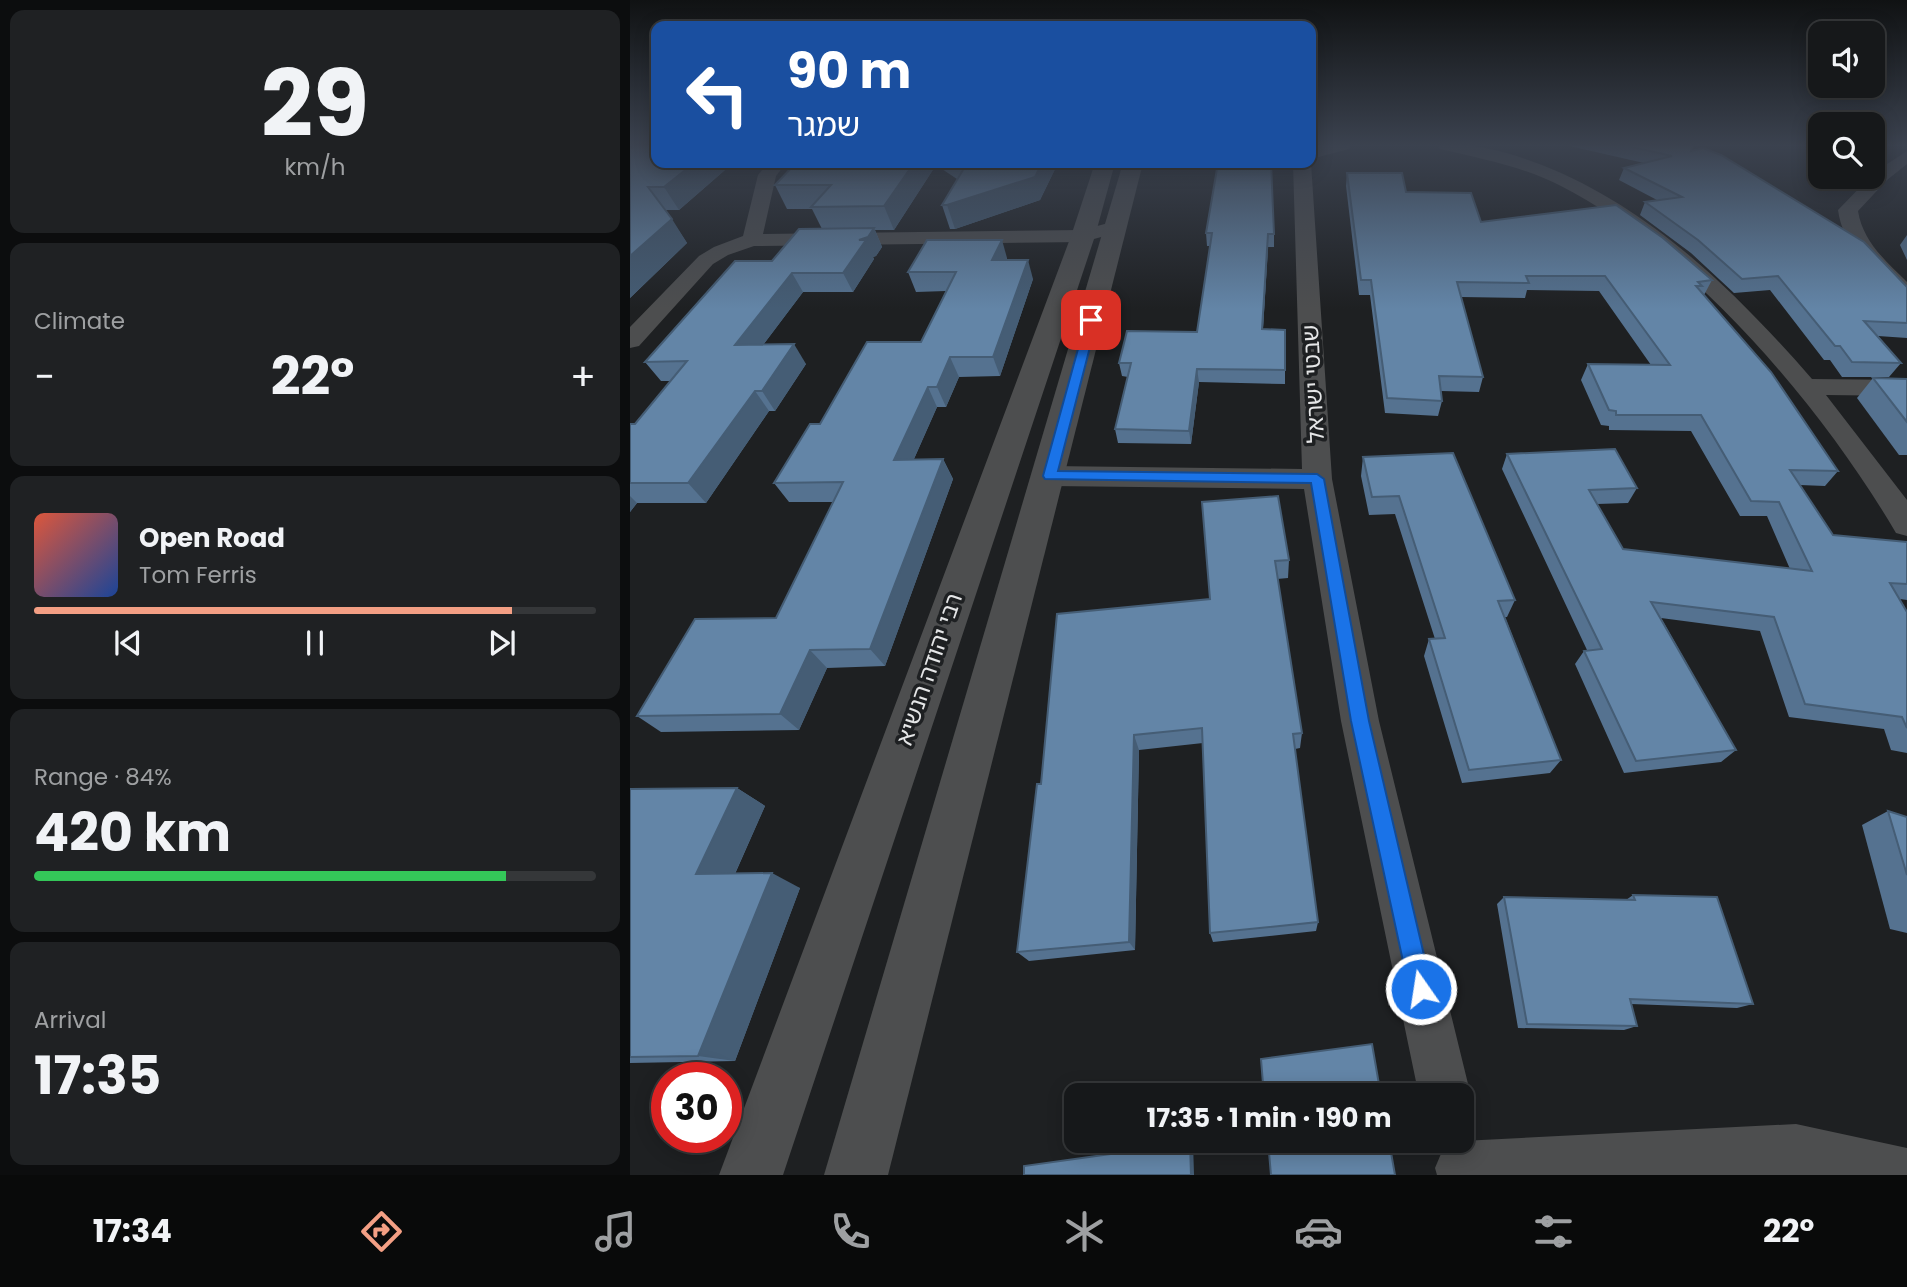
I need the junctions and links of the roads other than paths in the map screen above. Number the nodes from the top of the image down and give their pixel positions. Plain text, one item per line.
1 (761, 200) edge
2 (1104, 200) edge
3 (1118, 200) edge
4 (1304, 200) edge
5 (1600, 200) edge
6 (1858, 200) edge
7 (1103, 237) junction
8 (752, 240) junction
9 (1907, 295) edge
10 (630, 341) edge
11 (1807, 387) junction
12 (1907, 388) edge
13 (1050, 476) junction
14 (1317, 479) junction
15 (1907, 525) edge
16 (1442, 1083) edge
17 (1460, 1161) edge
18 (751, 1175) edge
19 (856, 1175) edge
20 (1905, 1175) edge

1 - 8 street
2 - 7 street, רבי יהודה הנשיא
3 - 7 street, רבי יהודה הנשיא
4 - 14 street, שבטי ישראל
5 - 11 street
6 - 9 street
7 - 8 street
7 - 13 street, רבי יהודה הנשיא
7 - 18 street, רבי יהודה הנשיא
8 - 10 street
11 - 12 street
11 - 15 street
13 - 14 street
13 - 19 street, רבי יהודה הנשיא
14 - 16 street, שבטי ישראל
17 - 20 street

